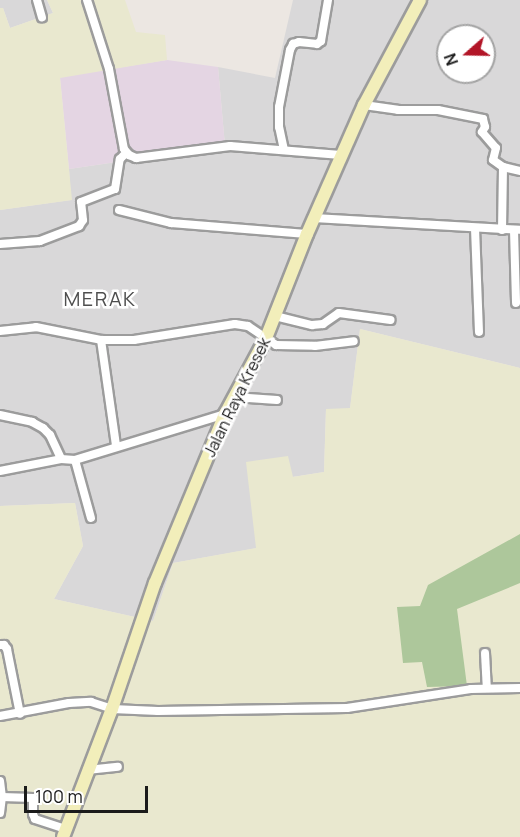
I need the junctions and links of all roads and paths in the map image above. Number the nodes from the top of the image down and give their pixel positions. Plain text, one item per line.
1 (37, 0) edge
2 (87, 0) edge
3 (328, 0) edge
4 (420, 0) edge
5 (42, 17) dead end
6 (364, 105) junction
7 (284, 150) junction
8 (126, 153) junction
9 (341, 155) junction
10 (503, 167) junction
11 (520, 171) edge
12 (119, 210) dead end
13 (314, 218) junction
14 (475, 228) junction
15 (502, 230) junction
16 (517, 230) edge
17 (307, 234) junction
18 (0, 244) edge
19 (516, 303) dead end
20 (275, 316) junction
21 (391, 320) dead end
22 (0, 331) edge
23 (479, 332) dead end
24 (266, 338) junction
25 (101, 340) junction
26 (354, 341) dead end
27 (234, 397) junction
28 (277, 400) dead end
29 (225, 414) junction
30 (0, 415) edge
31 (116, 446) junction
32 (61, 459) junction
33 (75, 459) junction
34 (0, 471) edge
35 (91, 518) dead end
36 (0, 645) edge
37 (485, 652) dead end
38 (487, 687) junction
39 (520, 688) edge
40 (112, 709) junction
41 (20, 714) junction
42 (0, 716) edge
43 (118, 767) dead end
44 (87, 770) junction
45 (0, 781) edge
46 (2, 797) junction
47 (0, 813) edge
48 (64, 833) edge

1 - 5 street
2 - 8 street
3 - 7 street
4 - 6 main road, Jalan Raya Kresek
6 - 9 main road, Jalan Raya Kresek
6 - 10 street
7 - 8 street
7 - 9 street
8 - 18 street
9 - 13 main road, Jalan Raya Kresek
10 - 11 street
10 - 15 street
12 - 17 street
13 - 14 street
13 - 17 main road, Jalan Raya Kresek
14 - 15 street
14 - 23 street
15 - 16 street
16 - 19 street
17 - 20 main road, Jalan Raya Kresek
20 - 21 street
20 - 24 main road, Jalan Raya Kresek
22 - 25 street
24 - 25 street
24 - 26 street
24 - 27 main road, Jalan Raya Kresek
25 - 31 street
27 - 28 street
27 - 29 main road, Jalan Raya Kresek
29 - 31 street
29 - 40 main road, Jalan Raya Kresek
30 - 32 street
31 - 33 street
32 - 33 street
32 - 34 street
33 - 35 street
36 - 41 street
37 - 38 street
38 - 39 street
38 - 40 street
40 - 41 street
40 - 44 main road, Jalan Raya Kresek
41 - 42 street
43 - 44 street
44 - 48 main road, Jalan Raya Kresek
45 - 46 street
46 - 47 street
46 - 48 street

